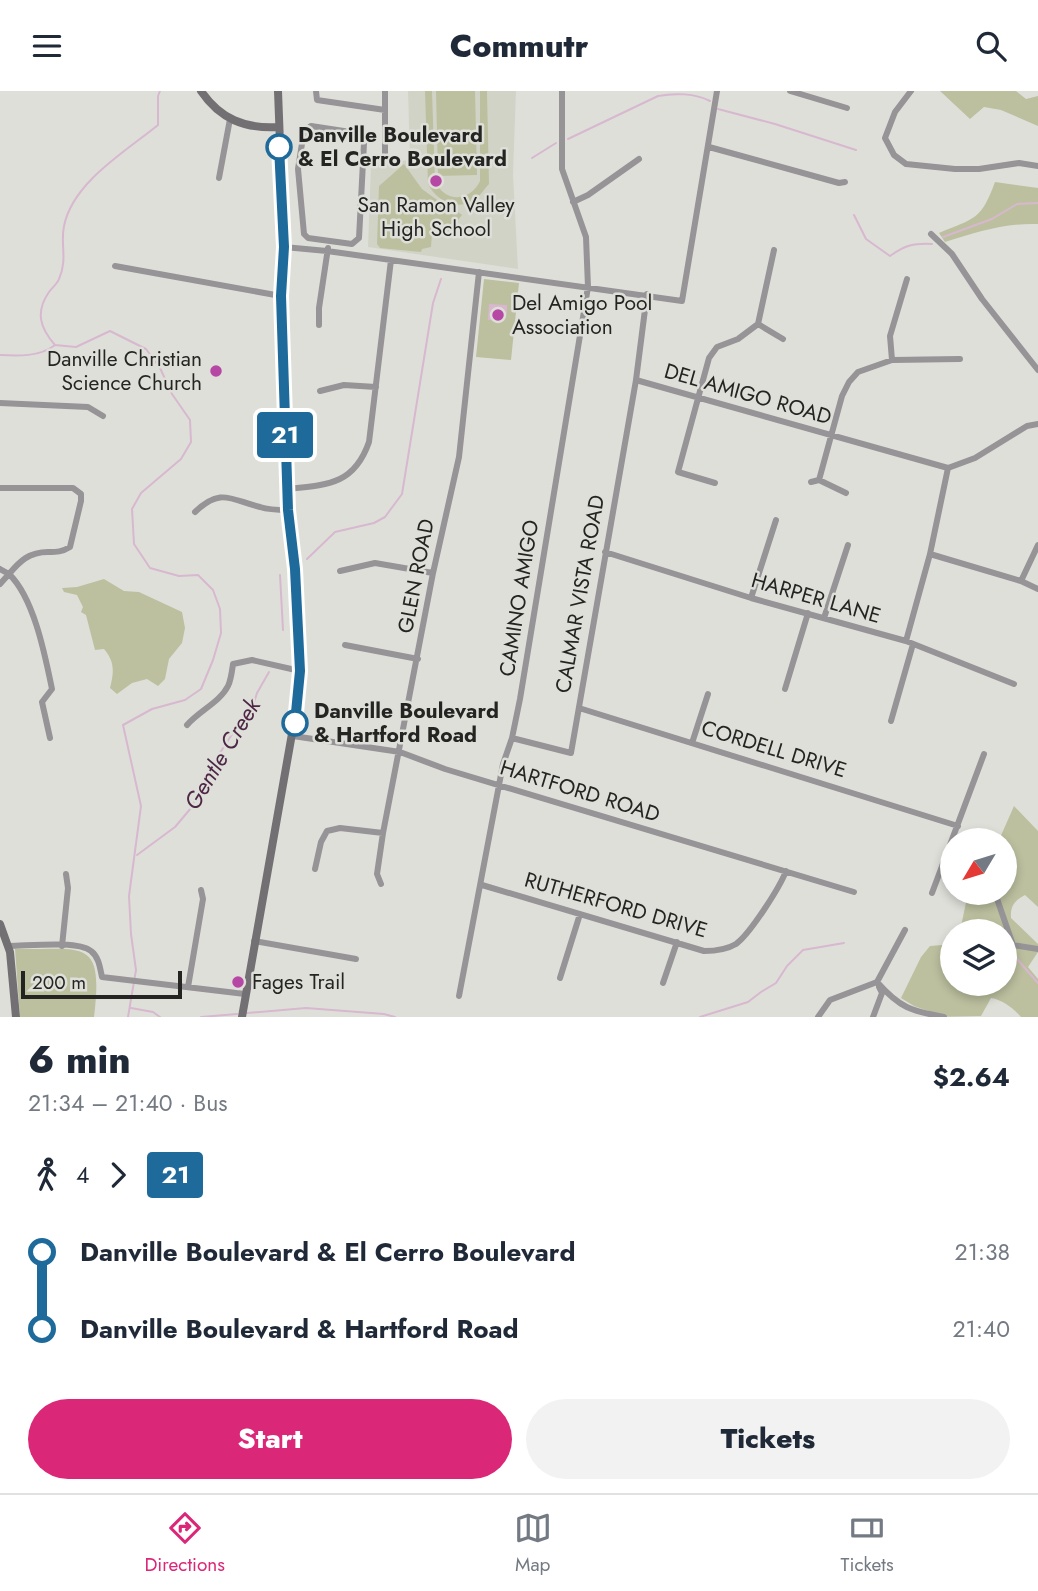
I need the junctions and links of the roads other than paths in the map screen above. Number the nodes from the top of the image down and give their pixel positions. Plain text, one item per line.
1 (201, 91) edge
2 (278, 91) edge
3 (316, 91) edge
4 (385, 91) edge
5 (562, 91) edge
6 (717, 91) edge
7 (790, 91) edge
8 (911, 91) edge
9 (847, 108) dead end
10 (385, 110) junction
11 (230, 119) junction
12 (278, 127) junction
13 (709, 147) junction
14 (385, 153) dead end
15 (639, 159) dead end
16 (1038, 166) edge
17 (219, 178) dead end
18 (845, 182) dead end
19 (573, 202) junction
20 (931, 234) dead end
21 (330, 240) junction
22 (284, 247) junction
23 (774, 250) dead end
24 (327, 251) junction
25 (391, 260) junction
26 (115, 266) dead end
27 (480, 272) junction
28 (907, 279) dead end
29 (588, 287) junction
30 (647, 294) junction
31 (281, 296) junction
32 (758, 324) junction
33 (319, 325) dead end
34 (783, 339) dead end
35 (960, 359) dead end
36 (892, 360) junction
37 (1038, 370) edge
38 (636, 380) junction
39 (376, 387) junction
40 (320, 391) dead end
41 (698, 398) junction
42 (0, 403) edge
43 (103, 416) dead end
44 (1038, 424) edge
45 (832, 435) junction
46 (948, 468) junction
47 (715, 484) dead end
48 (0, 488) edge
49 (288, 489) junction
50 (846, 493) dead end
51 (288, 510) junction
52 (195, 512) dead end
53 (776, 520) dead end
54 (848, 545) dead end
55 (1038, 545) edge
56 (605, 552) junction
57 (930, 554) junction
58 (0, 569) edge
59 (340, 571) dead end
60 (433, 573) junction
61 (9, 574) junction
62 (1021, 581) junction
63 (0, 584) edge
64 (1038, 589) edge
65 (751, 599) junction
66 (808, 613) junction
67 (824, 618) junction
68 (910, 643) junction
69 (345, 645) dead end
70 (418, 659) junction
71 (300, 671) junction
72 (1014, 684) dead end
73 (785, 689) dead end
74 (708, 694) dead end
75 (579, 708) junction
76 (891, 721) dead end
77 (187, 725) dead end
78 (293, 736) junction
79 (512, 738) junction
80 (50, 739) dead end
81 (692, 743) junction
82 (400, 752) junction
83 (984, 754) dead end
84 (499, 785) junction
85 (958, 826) joint
86 (383, 833) junction
87 (315, 869) dead end
88 (786, 871) junction
89 (66, 874) dead end
90 (940, 874) edge
91 (381, 884) dead end
92 (482, 885) junction
93 (201, 890) dead end
94 (854, 892) dead end
95 (932, 893) dead end
96 (999, 905) edge
97 (580, 914) junction
98 (0, 924) edge
99 (905, 930) dead end
100 (254, 941) junction
101 (677, 942) junction
102 (9, 946) junction
103 (62, 946) junction
104 (1038, 949) edge
105 (356, 959) dead end
106 (560, 978) dead end
107 (877, 982) junction
108 (663, 983) dead end
109 (188, 987) junction
110 (245, 994) junction
111 (459, 996) dead end
112 (16, 1017) edge
113 (242, 1017) edge
114 (818, 1017) edge
115 (873, 1017) edge
116 (944, 1017) edge

1 - 11 main road
2 - 12 main road
3 - 10 street
4 - 10 street
5 - 19 street, CAMINO AMIGO
6 - 13 street
7 - 9 street
8 - 16 street
10 - 14 street
11 - 12 main road
11 - 17 street
12 - 22 main road
13 - 18 street
13 - 30 street
15 - 19 street
19 - 29 street, CAMINO AMIGO
20 - 37 street
21 - 21 street
21 - 24 street
22 - 24 street
22 - 31 main road
23 - 32 street
24 - 25 street
24 - 33 street
25 - 27 street
25 - 39 street
26 - 31 street
27 - 29 street
27 - 60 street, GLEN ROAD
28 - 36 street
29 - 30 street
29 - 79 street, CAMINO AMIGO
30 - 38 street, DEL AMIGO ROAD
31 - 49 main road
32 - 34 street
32 - 41 street
35 - 36 street
36 - 45 street
38 - 41 street, DEL AMIGO ROAD
38 - 56 street, CALMAR VISTA ROAD
39 - 40 street
39 - 49 street
41 - 45 street, DEL AMIGO ROAD
41 - 47 street
42 - 43 street
44 - 46 street
45 - 46 street, DEL AMIGO ROAD
45 - 50 street
46 - 57 street
48 - 61 street
49 - 51 main road
51 - 52 street
51 - 71 main road
53 - 65 street
54 - 67 street
55 - 62 street
56 - 65 street, HARPER LANE
56 - 75 street, CALMAR VISTA ROAD
57 - 62 street
57 - 68 street
58 - 61 street
59 - 60 street
60 - 70 street, GLEN ROAD
61 - 63 street
61 - 80 street
62 - 64 street
65 - 66 street, HARPER LANE
66 - 67 street, HARPER LANE
66 - 73 street
67 - 68 street, HARPER LANE
68 - 72 street, HARPER LANE
68 - 76 street
69 - 70 street
70 - 82 street, GLEN ROAD
71 - 77 street
71 - 78 main road
74 - 81 street
75 - 79 street, CALMAR VISTA ROAD
75 - 81 street, CORDELL DRIVE
78 - 82 street, HARTFORD ROAD
78 - 100 main road
79 - 84 street, CAMINO AMIGO
81 - 85 street, CORDELL DRIVE
82 - 84 street, HARTFORD ROAD
82 - 86 street, GLEN ROAD
83 - 85 street
84 - 88 street, HARTFORD ROAD
84 - 92 street, CAMINO AMIGO
86 - 87 street
86 - 91 street, GLEN ROAD
88 - 94 street, HARTFORD ROAD
88 - 101 street, RUTHERFORD DRIVE
89 - 103 street
90 - 95 street
92 - 97 street, RUTHERFORD DRIVE
92 - 111 street, CAMINO AMIGO
93 - 109 street
96 - 104 street
97 - 101 street, RUTHERFORD DRIVE
97 - 106 street
98 - 102 main road
99 - 107 street
100 - 105 street
100 - 110 main road
101 - 108 street
102 - 103 street
102 - 112 main road
103 - 109 street
107 - 114 street
107 - 115 street
107 - 116 street
109 - 110 street
110 - 113 main road

